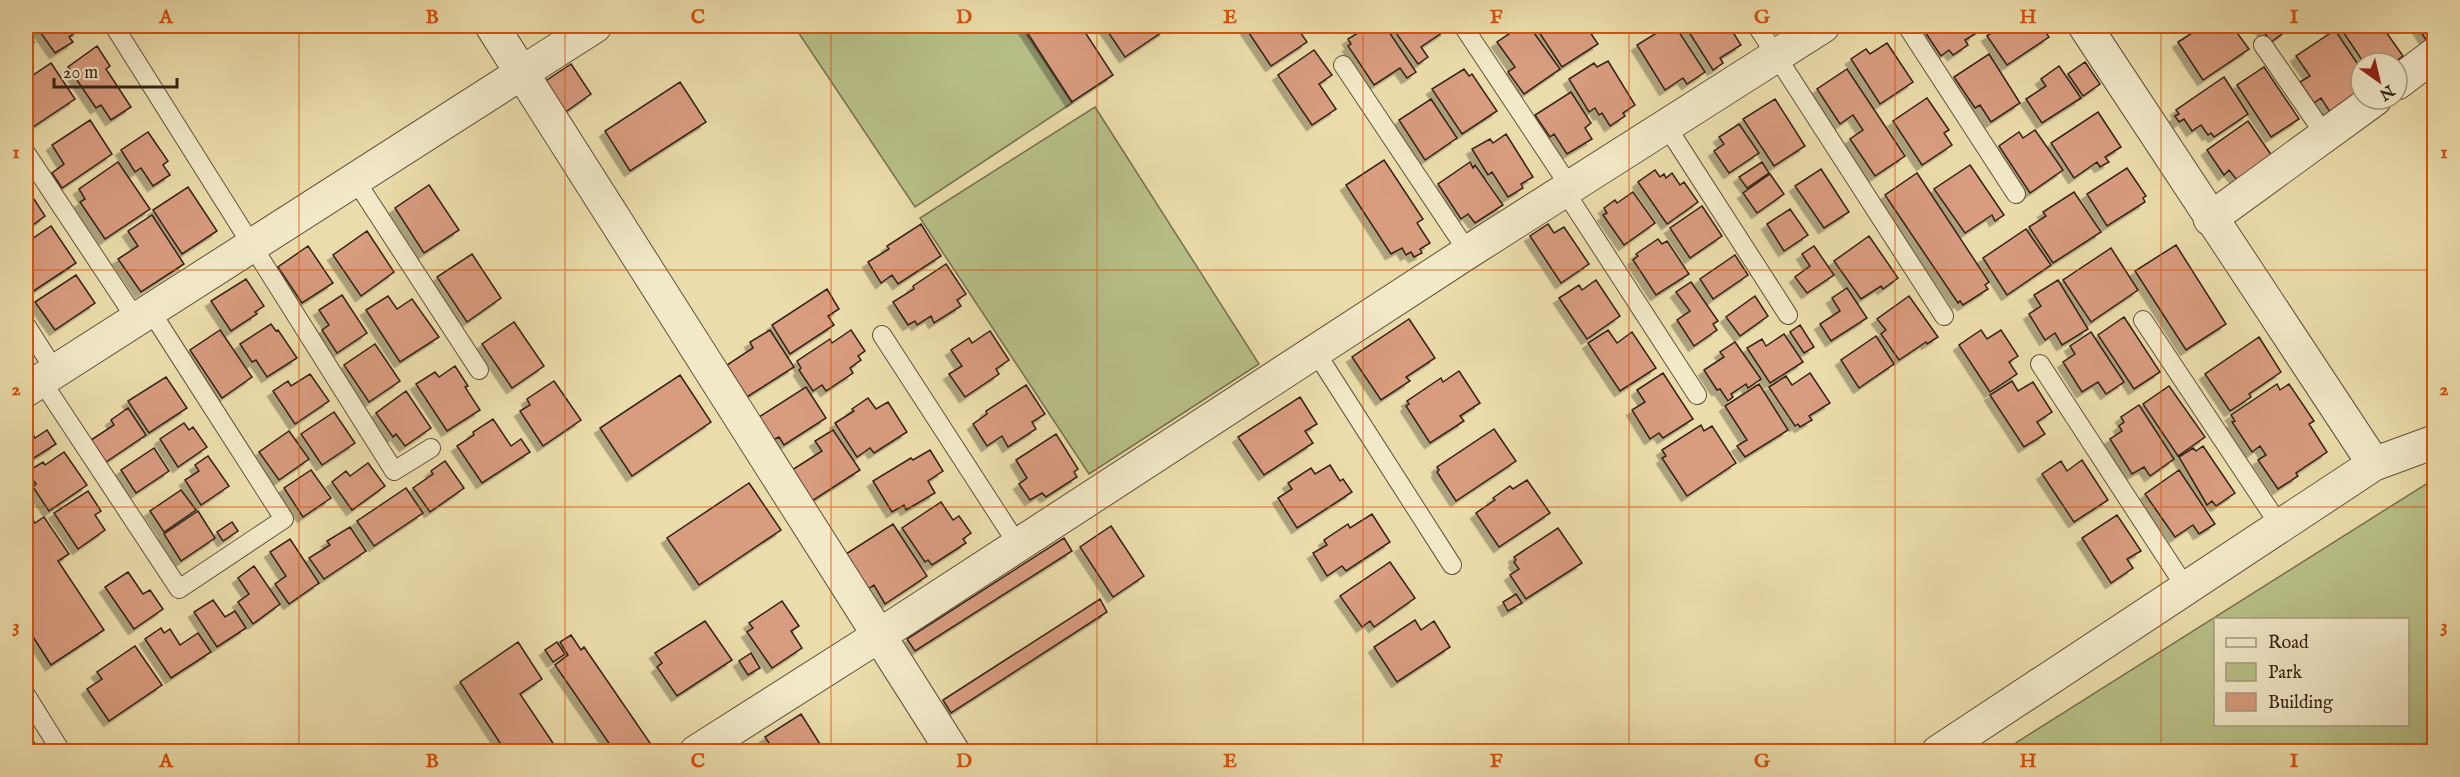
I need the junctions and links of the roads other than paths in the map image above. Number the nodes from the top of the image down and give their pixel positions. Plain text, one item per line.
1 (114, 26) edge
2 (492, 26) edge
3 (595, 26) edge
4 (1463, 26) edge
5 (1757, 26) edge
6 (1823, 26) edge
7 (1907, 26) edge
8 (2085, 26) edge
9 (2263, 45) dead end
10 (1777, 55) junction
11 (2434, 56) edge
12 (1343, 65) dead end
13 (523, 73) junction
14 (2409, 74) edge
15 (2358, 111) edge
16 (1667, 127) junction
17 (2325, 135) junction
18 (26, 153) edge
19 (354, 178) junction
20 (1567, 189) junction
21 (2016, 194) dead end
22 (2210, 219) junction
23 (251, 245) junction
24 (1468, 252) junction
25 (143, 314) junction
26 (1788, 315) dead end
27 (1944, 316) dead end
28 (2143, 320) dead end
29 (26, 325) edge
30 (882, 335) dead end
31 (1316, 351) junction
32 (2040, 364) dead end
33 (478, 370) dead end
34 (40, 380) edge
35 (1697, 395) dead end
36 (2434, 442) edge
37 (431, 448) dead end
38 (2374, 464) junction
39 (2280, 526) junction
40 (1018, 544) junction
41 (1452, 565) dead end
42 (2186, 588) junction
43 (880, 635) junction
44 (26, 695) edge
45 (59, 748) dead end
46 (696, 752) edge
47 (953, 752) edge
48 (1938, 752) edge

1 - 23 lane
2 - 13 street
3 - 13 street
4 - 20 lane
5 - 10 lane
6 - 10 street
7 - 21 lane
8 - 22 street
9 - 17 lane
10 - 16 street
10 - 27 lane
11 - 14 street
12 - 24 lane
13 - 19 street
13 - 43 street
15 - 17 street
16 - 20 street
16 - 26 lane
17 - 22 street
18 - 25 lane
19 - 23 street
19 - 33 lane
20 - 24 street
20 - 35 lane
22 - 38 street
23 - 25 street
23 - 37 lane
24 - 31 street
25 - 34 street
25 - 34 lane
28 - 39 lane
29 - 34 lane
30 - 40 lane
31 - 40 street
31 - 41 lane
32 - 42 lane
36 - 38 street
38 - 39 street
39 - 42 street
40 - 43 street
42 - 48 street
43 - 46 street
43 - 47 street
44 - 45 lane

